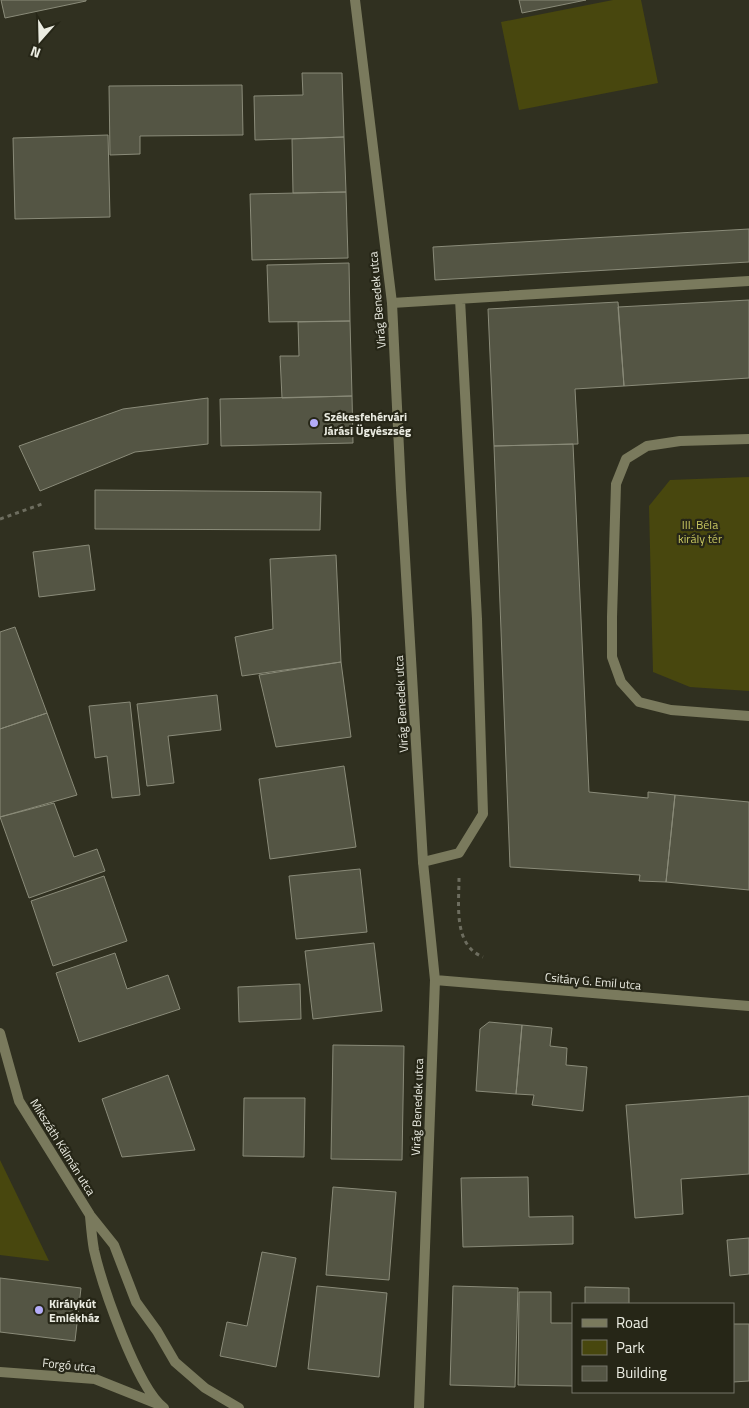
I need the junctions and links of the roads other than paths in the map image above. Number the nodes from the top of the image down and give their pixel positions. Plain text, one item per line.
1 (355, 0) edge
2 (749, 280) edge
3 (460, 299) junction
4 (392, 303) junction
5 (749, 439) edge
6 (749, 716) edge
7 (423, 862) junction
8 (434, 980) junction
9 (749, 1006) edge
10 (0, 1033) edge
11 (90, 1215) junction
12 (0, 1372) edge
13 (162, 1406) edge
14 (239, 1408) edge
15 (419, 1408) edge

1 - 4 street, Virág Benedek utca
2 - 3 street
3 - 4 street
3 - 7 street
4 - 7 street, Virág Benedek utca
5 - 6 street
7 - 8 street, Virág Benedek utca
8 - 9 street, Csitáry G. Emil utca
8 - 15 street, Virág Benedek utca
10 - 11 street, Mikszáth Kálmán utca
11 - 13 street, Mikszáth Kálmán utca
11 - 14 street, Mikszáth Kálmán utca
12 - 13 street, Forgó utca

